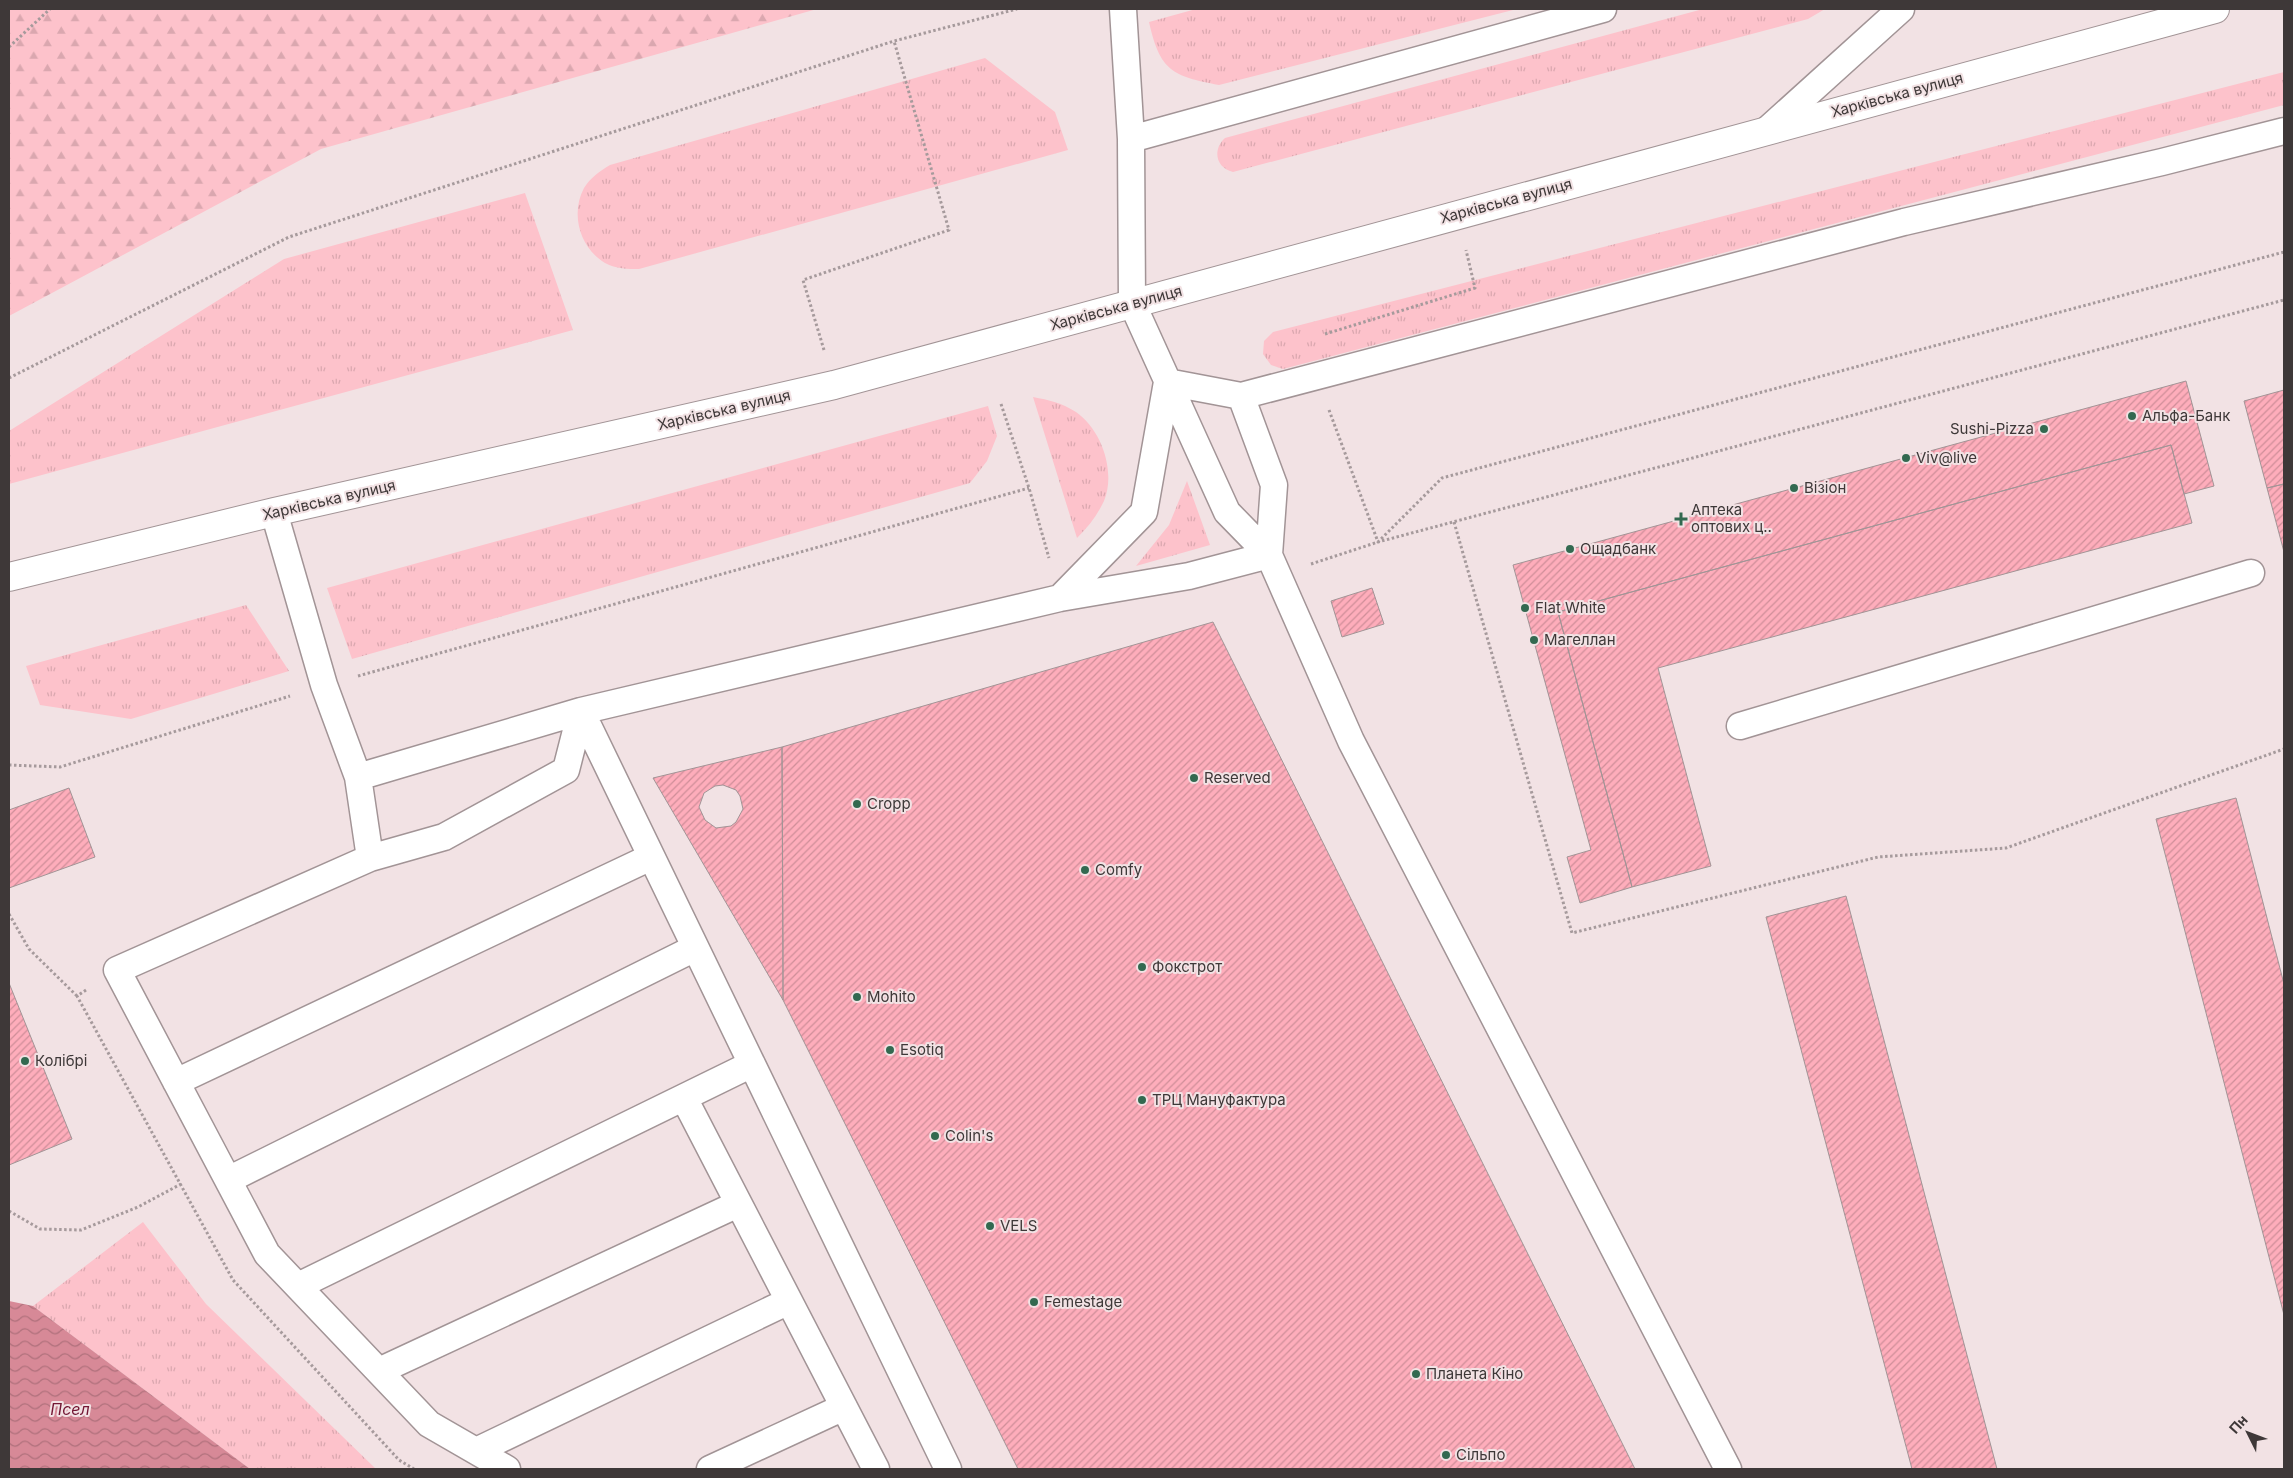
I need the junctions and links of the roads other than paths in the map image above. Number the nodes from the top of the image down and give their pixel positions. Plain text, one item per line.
1 (1123, 9) edge
2 (1603, 9) edge
3 (1901, 9) edge
4 (2215, 9) edge
5 (1766, 131) junction
6 (2284, 131) edge
7 (1131, 139) junction
8 (1132, 304) junction
9 (1167, 382) junction
10 (1241, 396) junction
11 (274, 512) junction
12 (1269, 555) junction
13 (2251, 572) dead end
14 (9, 577) edge
15 (1060, 598) junction
16 (581, 711) junction
17 (1740, 726) dead end
18 (358, 777) junction
19 (651, 857) junction
20 (370, 858) junction
21 (695, 948) junction
22 (752, 1064) junction
23 (176, 1082) junction
24 (684, 1098) junction
25 (228, 1180) junction
26 (738, 1204) junction
27 (298, 1286) junction
28 (789, 1301) junction
29 (379, 1371) junction
30 (844, 1407) junction
31 (476, 1451) junction
32 (507, 1469) edge
33 (710, 1469) edge
34 (876, 1469) edge
35 (948, 1469) edge
36 (1728, 1469) edge

1 - 7 lane
2 - 7 lane
3 - 5 lane
4 - 5 main road, Харківська вулиця
5 - 8 main road, Харківська вулиця
6 - 10 lane
7 - 8 lane
8 - 9 lane
8 - 11 main road, Харківська вулиця
9 - 10 lane
9 - 12 lane
9 - 15 lane
10 - 12 lane
11 - 14 main road, Харківська вулиця
11 - 18 lane
12 - 15 lane
12 - 36 lane
13 - 17 lane
15 - 16 lane
16 - 18 lane
16 - 19 lane
16 - 20 lane
18 - 20 lane
19 - 21 lane
19 - 23 lane
20 - 23 lane
21 - 22 lane
21 - 25 lane
22 - 24 lane
22 - 35 lane
23 - 25 lane
24 - 26 lane
24 - 27 lane
25 - 27 lane
26 - 28 lane
26 - 29 lane
27 - 29 lane
28 - 30 lane
28 - 31 lane
29 - 31 lane
30 - 33 lane
30 - 34 lane
31 - 32 lane

